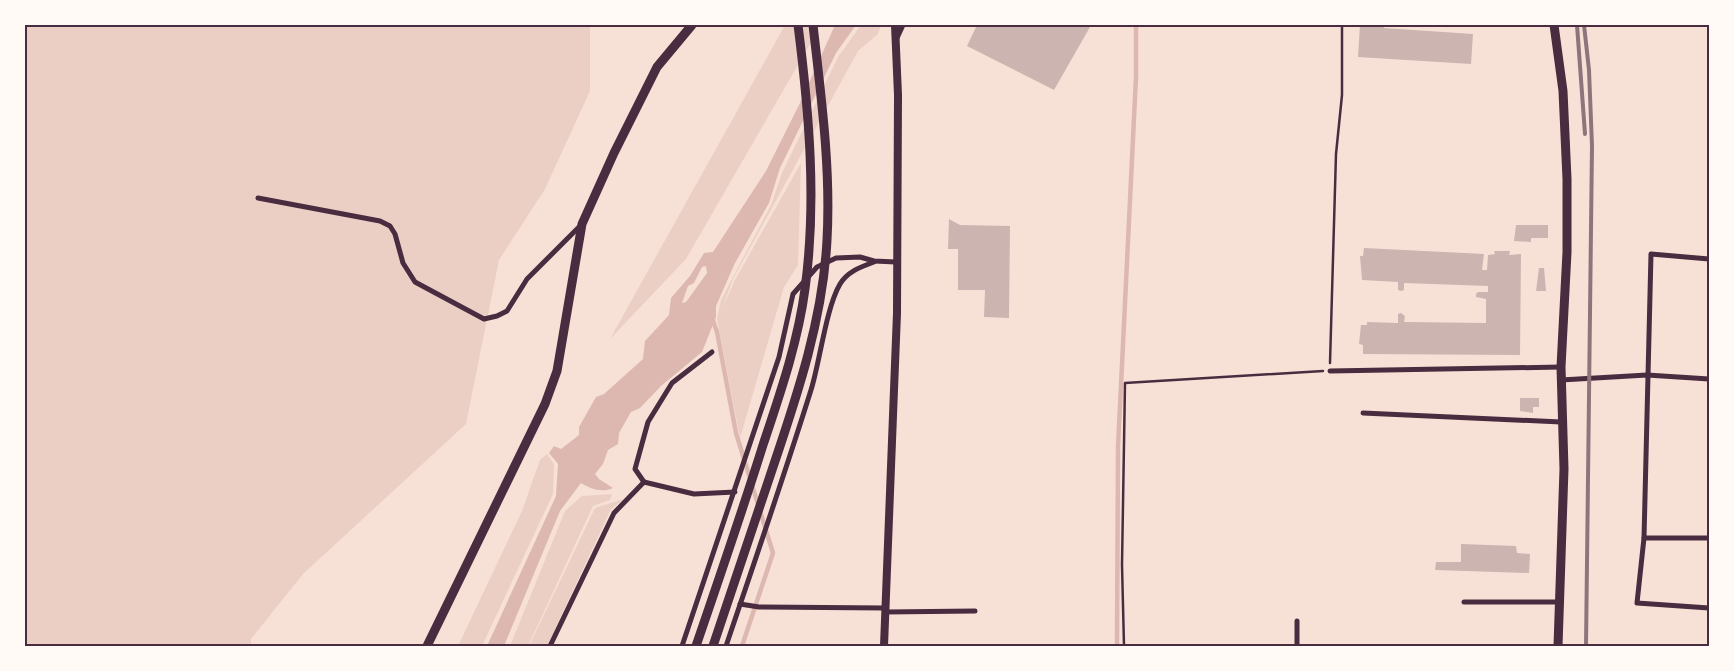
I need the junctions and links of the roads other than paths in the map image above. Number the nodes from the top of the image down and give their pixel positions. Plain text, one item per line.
1 (692, 25) edge
2 (798, 25) edge
3 (813, 25) edge
4 (895, 25) edge
5 (903, 25) edge
6 (1554, 25) edge
7 (896, 41) junction
8 (258, 198) dead end
9 (582, 224) junction
10 (1709, 259) edge
11 (874, 261) junction
12 (896, 262) junction
13 (712, 352) dead end
14 (1560, 368) junction
15 (1330, 371) road end
16 (1646, 375) junction
17 (1709, 379) edge
18 (1561, 380) junction
19 (1363, 413) dead end
20 (1561, 422) junction
21 (644, 482) junction
22 (734, 492) junction
23 (1644, 538) junction
24 (1709, 538) edge
25 (1464, 602) dead end
26 (1559, 602) junction
27 (740, 604) junction
28 (1709, 608) edge
29 (885, 610) junction
30 (975, 612) dead end
31 (1297, 622) dead end
32 (427, 646) edge
33 (550, 646) edge
34 (682, 646) edge
35 (696, 646) edge
36 (713, 646) edge
37 (726, 646) edge
38 (884, 646) edge
39 (1296, 646) edge
40 (1558, 646) edge

1 - 9 main road
2 - 35 main road
3 - 36 main road
4 - 7 street
5 - 7 street
6 - 14 main road
7 - 12 street
8 - 9 street
9 - 32 main road
10 - 16 street
11 - 12 street
11 - 22 street
11 - 27 street
12 - 29 street
13 - 21 street
14 - 15 street
14 - 18 main road
16 - 17 street
16 - 18 street
16 - 23 street
18 - 20 main road
19 - 20 street
20 - 26 main road
21 - 22 street
21 - 33 street
22 - 34 street
23 - 24 street
23 - 28 street
25 - 26 street
26 - 40 main road
27 - 29 street
27 - 37 street
29 - 30 street
29 - 38 street
31 - 39 street

